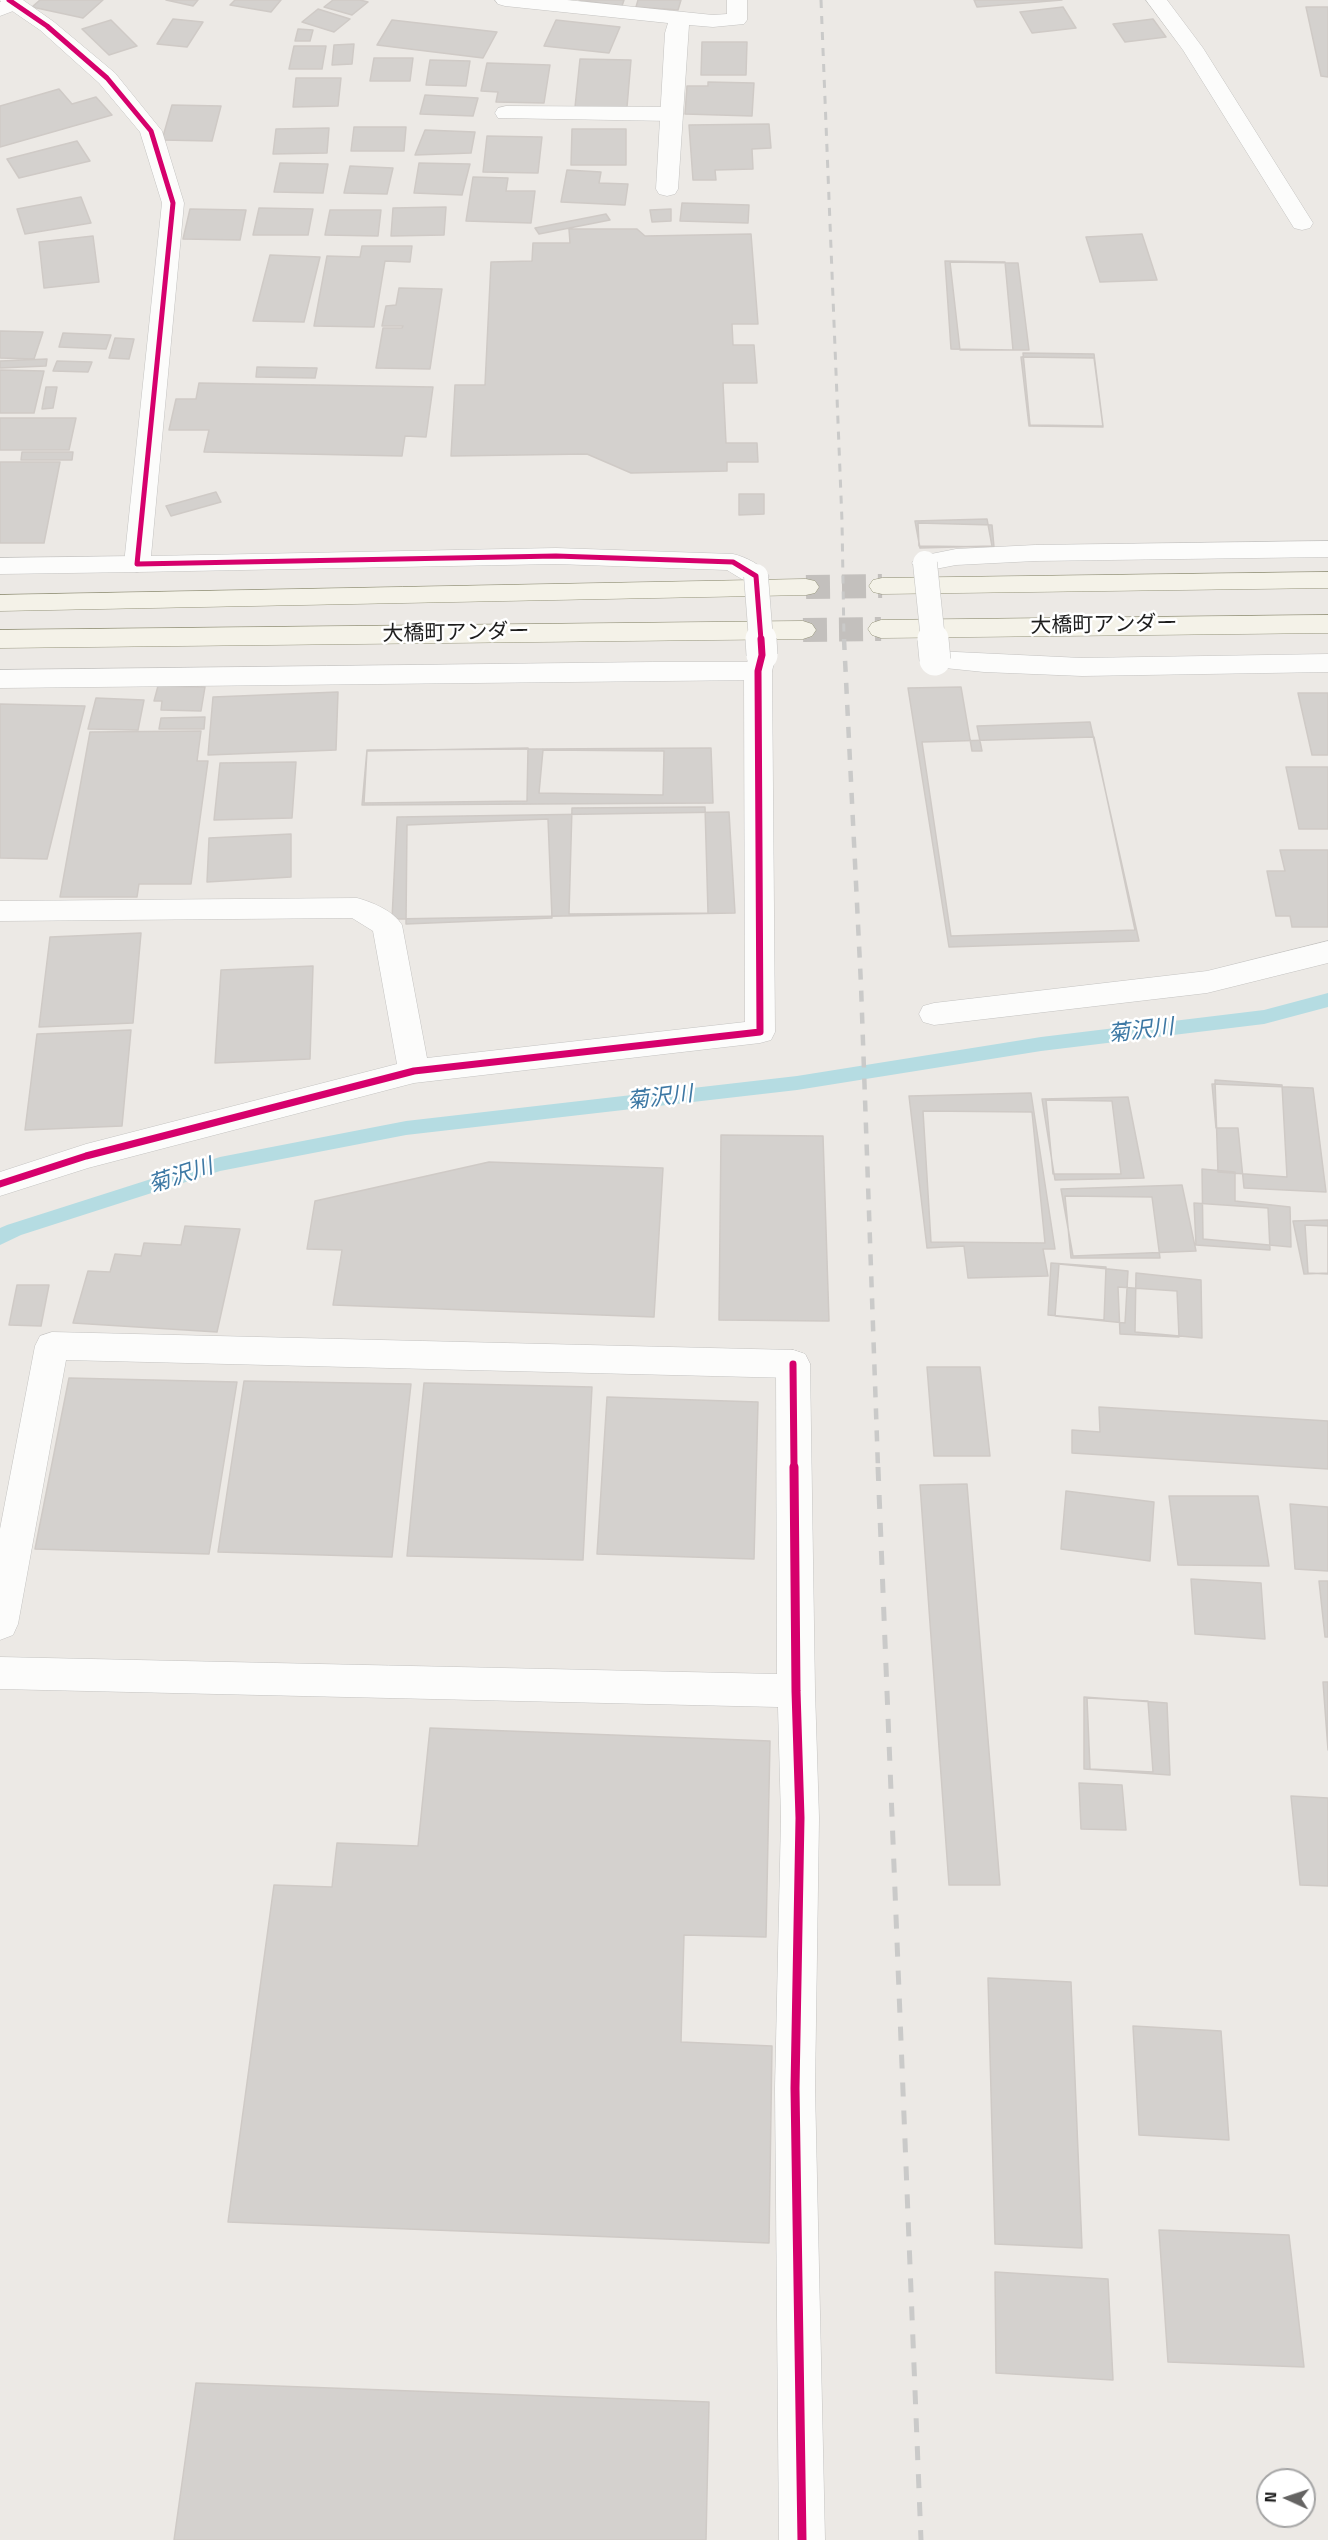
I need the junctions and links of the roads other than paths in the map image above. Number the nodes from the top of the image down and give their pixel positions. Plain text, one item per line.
1 (505, 0) edge
2 (737, 0) edge
3 (1156, 0) edge
4 (8, 5) edge
5 (680, 19) junction
6 (506, 112) dead end
7 (672, 114) junction
8 (667, 189) dead end
9 (1302, 223) dead end
10 (1328, 549) edge
11 (137, 564) junction
12 (0, 566) edge
13 (1328, 580) edge
14 (806, 586) tunnel mouth
15 (882, 586) tunnel mouth
16 (0, 603) edge
17 (1328, 624) edge
18 (881, 629) tunnel mouth
19 (803, 630) tunnel mouth
20 (0, 639) edge
21 (760, 663) junction
22 (1328, 663) edge
23 (0, 680) edge
24 (0, 911) edge
25 (1328, 952) edge
26 (934, 1014) dead end
27 (414, 1071) junction
28 (0, 1184) edge
29 (0, 1624) edge
30 (0, 1673) edge
31 (796, 1691) junction
32 (802, 2540) edge

1 - 5 street
2 - 5 street
3 - 9 street
4 - 11 street
5 - 7 street
6 - 7 street
7 - 8 street
10 - 22 street, bridge
11 - 12 street
11 - 21 street, bridge
13 - 15 main road, 大橋町アンダー
14 - 16 main road, 大橋町アンダー
17 - 18 main road, 大橋町アンダー
19 - 20 main road, 大橋町アンダー
21 - 23 street
21 - 27 street
24 - 27 street
25 - 26 street
27 - 28 street
29 - 31 street
30 - 31 street
31 - 32 street

